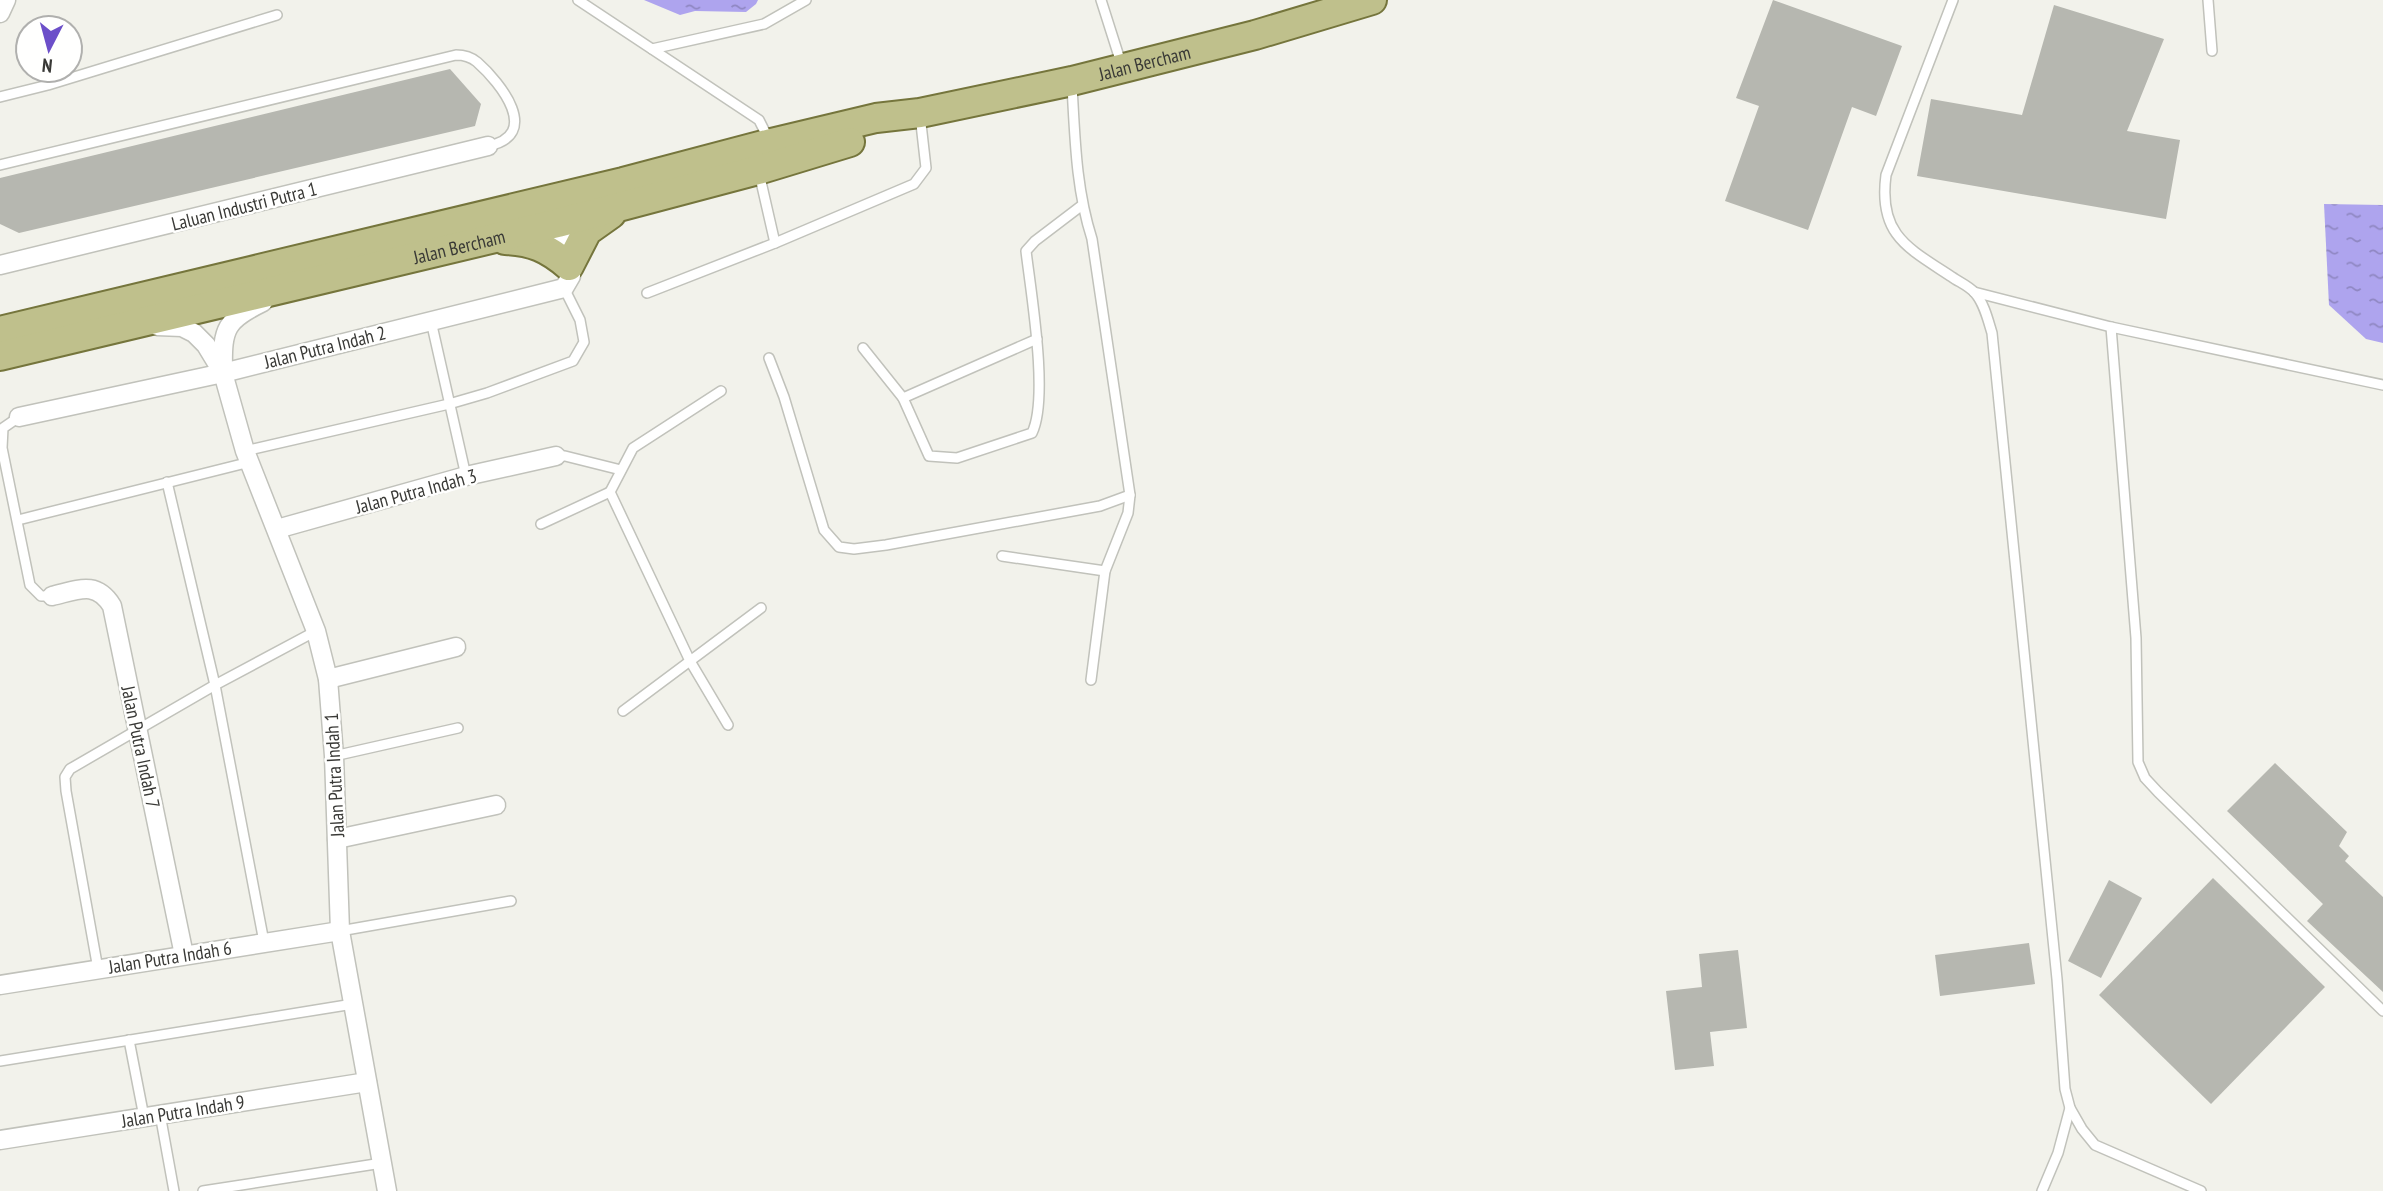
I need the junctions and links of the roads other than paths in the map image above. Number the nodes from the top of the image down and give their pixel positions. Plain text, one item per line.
1 (6, 0) edge
2 (578, 0) edge
3 (806, 0) edge
4 (1101, 0) edge
5 (1372, 0) edge
6 (1953, 0) edge
7 (2208, 0) edge
8 (789, 5) edge
9 (0, 13) edge
10 (277, 15) dead end
11 (652, 49) junction
12 (2212, 51) dead end
13 (1123, 68) junction
14 (1072, 81) junction
15 (0, 97) edge
16 (917, 114) junction
17 (488, 146) joint
18 (769, 159) junction
19 (0, 165) edge
20 (626, 194) junction
21 (1082, 206) junction
22 (558, 223) junction
23 (483, 228) junction
24 (775, 243) junction
25 (0, 265) edge
26 (566, 277) junction
27 (297, 285) junction
28 (1974, 292) junction
29 (648, 293) dead end
30 (431, 320) junction
31 (137, 323) junction
32 (2110, 327) junction
33 (0, 331) edge
34 (0, 338) edge
35 (1037, 339) junction
36 (863, 348) dead end
37 (0, 356) edge
38 (769, 358) dead end
39 (223, 373) junction
40 (2383, 385) edge
41 (721, 391) dead end
42 (903, 398) junction
43 (449, 404) junction
44 (19, 417) joint
45 (248, 456) junction
46 (556, 456) joint
47 (621, 470) junction
48 (467, 476) junction
49 (167, 482) junction
50 (610, 492) junction
51 (1130, 495) junction
52 (18, 520) junction
53 (541, 524) dead end
54 (276, 529) junction
55 (1002, 556) dead end
56 (1105, 571) junction
57 (52, 596) joint
58 (761, 608) dead end
59 (316, 631) junction
60 (456, 647) dead end
61 (690, 661) junction
62 (328, 679) junction
63 (1091, 680) dead end
64 (215, 685) junction
65 (623, 711) dead end
66 (728, 725) dead end
67 (458, 728) dead end
68 (137, 729) junction
69 (334, 756) junction
70 (496, 804) dead end
71 (337, 839) junction
72 (511, 901) dead end
73 (340, 931) junction
74 (264, 942) junction
75 (184, 955) junction
76 (98, 969) junction
77 (0, 985) edge
78 (353, 1004) junction
79 (2383, 1011) edge
80 (129, 1040) junction
81 (0, 1061) edge
82 (367, 1082) junction
83 (2070, 1108) junction
84 (152, 1116) junction
85 (0, 1140) edge
86 (382, 1163) junction
87 (174, 1191) edge
88 (204, 1191) edge
89 (387, 1191) edge
90 (2042, 1191) edge
91 (2201, 1191) edge

1 - 9 street
2 - 11 lane
3 - 8 lane
4 - 13 lane
5 - 13 main road, Jalan Bercham
6 - 28 lane
7 - 12 lane
8 - 11 lane
10 - 15 lane
11 - 18 lane
13 - 14 main road, Jalan Bercham
14 - 16 main road, Jalan Bercham
14 - 21 lane
16 - 18 main road, Jalan Bercham
16 - 24 lane
17 - 19 lane
17 - 25 street, Laluan Industri Putra 1
18 - 20 main road, Jalan Bercham
18 - 24 lane
20 - 22 main road, Jalan Bercham
20 - 23 main road, Jalan Bercham
20 - 26 main road
21 - 35 lane
21 - 51 lane
22 - 23 main road
22 - 26 street
23 - 26 main road
23 - 27 main road, Jalan Bercham
23 - 33 main road, Jalan Bercham
24 - 29 lane
26 - 30 street, Jalan Putra Indah 2
26 - 43 lane
27 - 31 main road, Jalan Bercham
27 - 39 street, Jalan Putra Indah 1
28 - 32 lane
28 - 83 lane
30 - 39 street, Jalan Putra Indah 2
30 - 43 lane
31 - 34 street, Jalan Putra Indah 1
31 - 37 main road, Jalan Bercham
31 - 39 street, Jalan Putra Indah 1
32 - 40 lane
32 - 79 lane
35 - 42 lane
35 - 42 lane
36 - 42 lane
38 - 51 lane
39 - 44 street, Jalan Putra Indah 2
39 - 45 street, Jalan Putra Indah 1
41 - 47 lane
43 - 45 lane
43 - 48 lane
44 - 52 lane
45 - 49 lane
45 - 54 street, Jalan Putra Indah 1
46 - 47 lane
46 - 48 street, Jalan Putra Indah 3
47 - 50 lane
48 - 54 street, Jalan Putra Indah 3
49 - 52 lane
49 - 64 lane
50 - 53 lane
50 - 61 lane
51 - 56 lane
52 - 57 lane
54 - 59 street, Jalan Putra Indah 1
55 - 56 lane
56 - 63 lane
57 - 68 street, Jalan Putra Indah 7
58 - 61 lane
59 - 62 street, Jalan Putra Indah 1
59 - 64 lane
60 - 62 street
61 - 65 lane
61 - 66 lane
62 - 69 street, Jalan Putra Indah 1
64 - 68 lane
64 - 74 lane
67 - 69 lane
68 - 75 street, Jalan Putra Indah 7
68 - 76 lane
69 - 71 street, Jalan Putra Indah 1
70 - 71 street
71 - 73 street, Jalan Putra Indah 1
72 - 73 lane
73 - 74 street, Jalan Putra Indah 6
73 - 78 street, Jalan Putra Indah 1
74 - 75 street, Jalan Putra Indah 6
75 - 76 street, Jalan Putra Indah 6
76 - 77 street, Jalan Putra Indah 6
78 - 80 lane
78 - 82 street, Jalan Putra Indah 1
80 - 81 lane
80 - 84 lane
82 - 84 street, Jalan Putra Indah 9
82 - 86 street, Jalan Putra Indah 1
83 - 90 lane
83 - 91 lane
84 - 85 street, Jalan Putra Indah 9
84 - 87 lane
86 - 88 lane
86 - 89 street, Jalan Putra Indah 1

